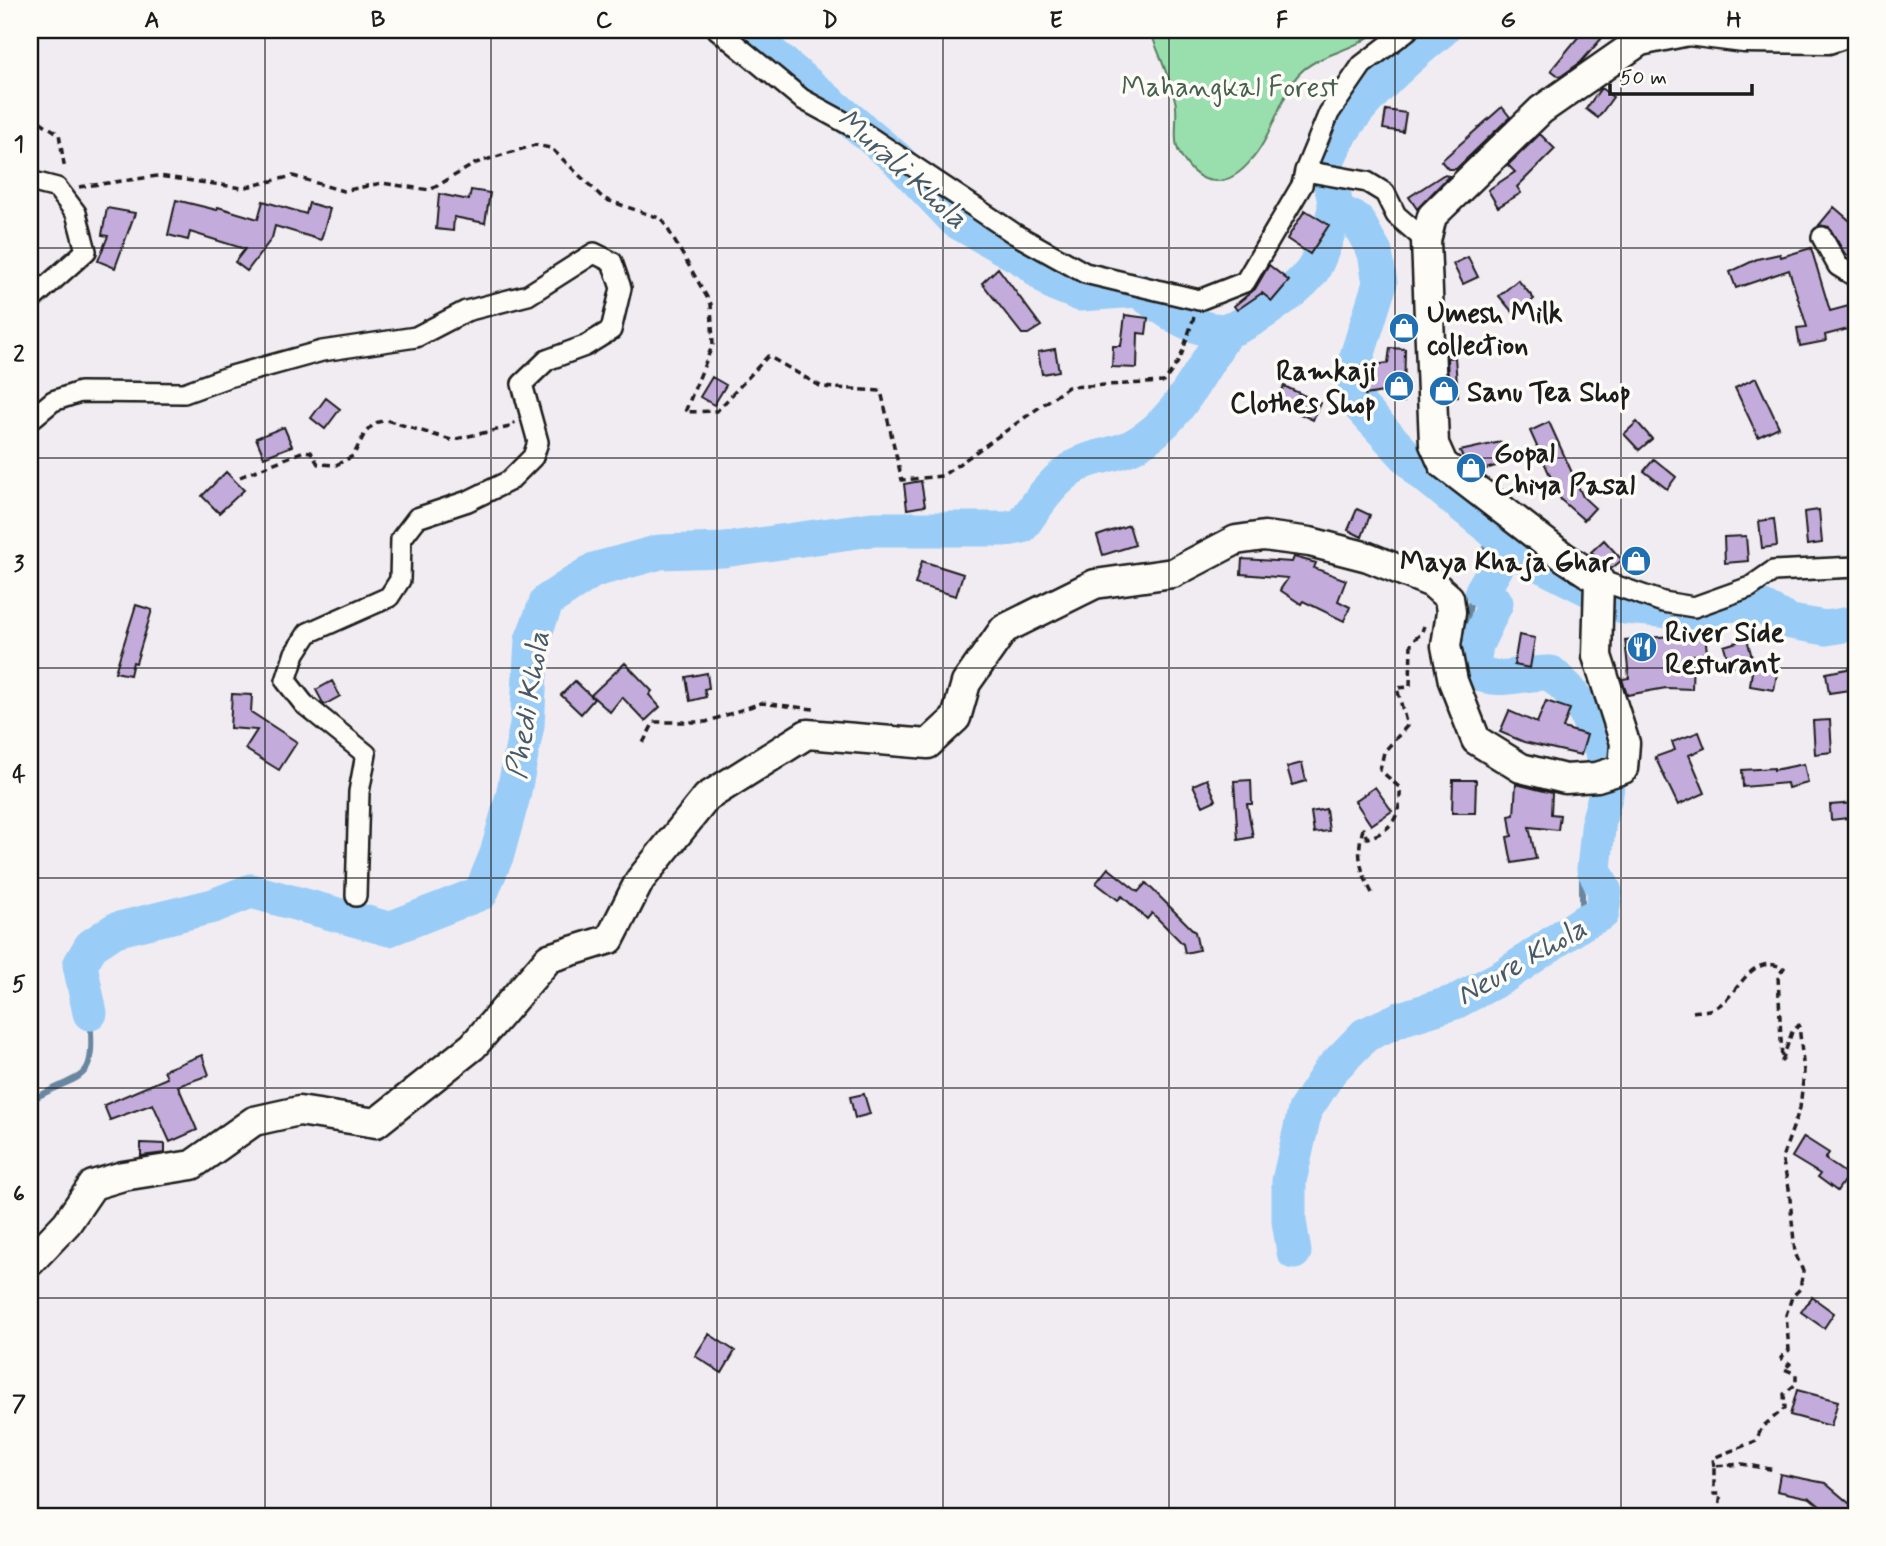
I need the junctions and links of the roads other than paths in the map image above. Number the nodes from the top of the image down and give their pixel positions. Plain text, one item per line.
1 (718, 30) edge
2 (1408, 30) edge
3 (1855, 30) edge
4 (1314, 172) junction
5 (30, 181) edge
6 (1822, 237) dead end
7 (1426, 241) junction
8 (1856, 277) edge
9 (30, 302) edge
10 (52, 401) junction
11 (30, 414) edge
12 (30, 420) edge
13 (1856, 566) edge
14 (1599, 580) junction
15 (356, 896) dead end
16 (30, 1262) edge

1 - 4 street
2 - 4 street
3 - 7 main road
4 - 7 street
5 - 9 street
6 - 8 street
7 - 14 main road
10 - 11 street
10 - 12 street
10 - 15 street
13 - 14 street
14 - 16 main road

